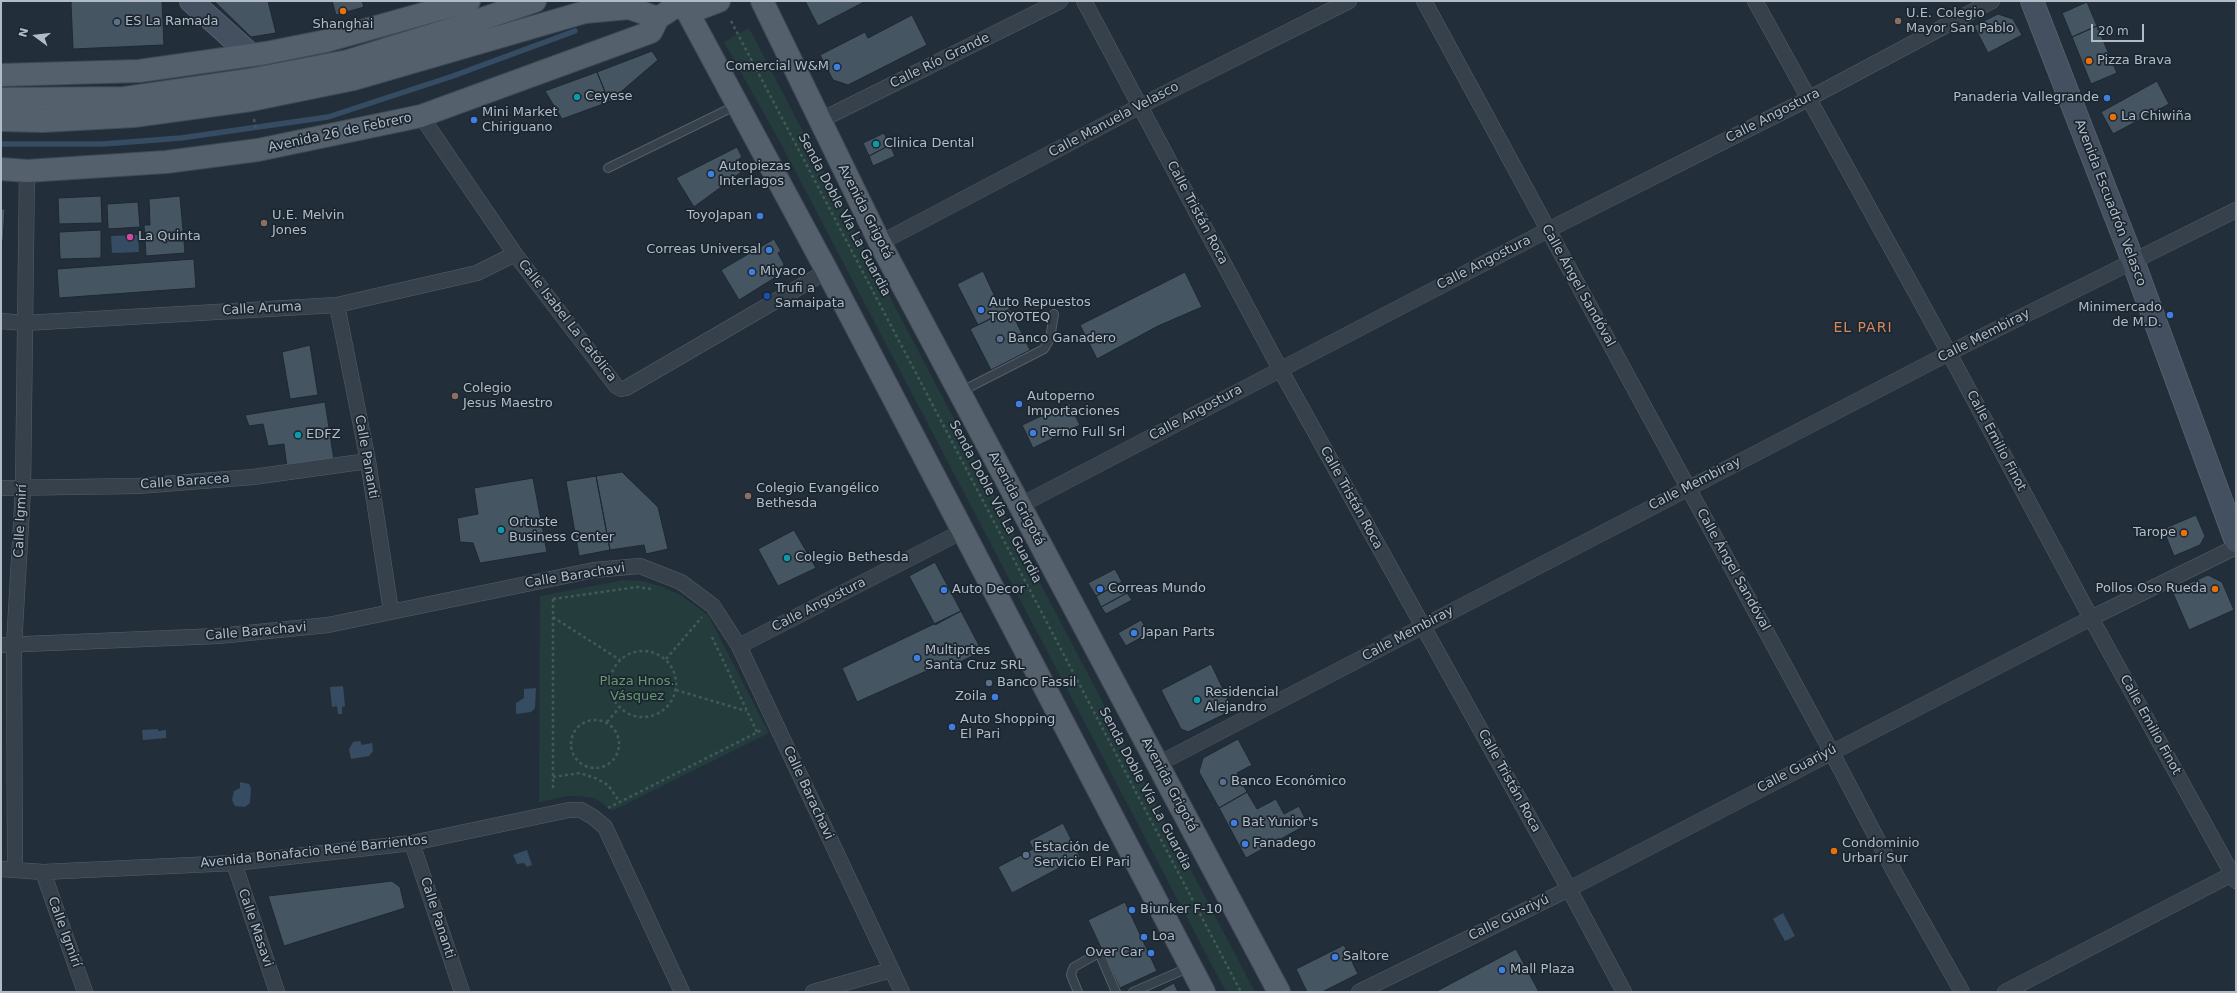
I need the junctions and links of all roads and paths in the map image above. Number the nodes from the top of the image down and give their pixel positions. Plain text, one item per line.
1 (190, 1) edge
2 (469, 1) edge
3 (535, 1) edge
4 (719, 1) edge
5 (762, 1) edge
6 (1060, 1) edge
7 (1084, 1) edge
8 (1349, 1) edge
9 (1424, 1) edge
10 (1755, 1) edge
11 (1992, 1) edge
12 (2032, 1) edge
13 (670, 9) edge
14 (731, 21) dead end
15 (251, 55) junction
16 (1, 75) edge
17 (1808, 99) junction
18 (1, 100) edge
19 (738, 104) junction
20 (1140, 106) junction
21 (254, 116) dead end
22 (420, 116) junction
23 (1, 120) edge
24 (819, 121) junction
25 (257, 137) dead end
26 (608, 168) dead end
27 (1, 169) edge
28 (27, 171) junction
29 (2236, 210) edge
30 (1548, 230) junction
31 (880, 243) junction
32 (515, 254) junction
33 (2132, 261) junction
34 (827, 271) junction
35 (337, 305) junction
36 (1054, 314) dead end
37 (1, 321) edge
38 (25, 323) junction
39 (1950, 353) junction
40 (1280, 369) junction
41 (959, 392) junction
42 (368, 461) junction
43 (1, 488) edge
44 (1688, 488) junction
45 (23, 489) junction
46 (1019, 506) junction
47 (963, 531) junction
48 (2236, 541) edge
49 (2236, 547) edge
50 (655, 590) dead end
51 (553, 594) dead end
52 (553, 599) junction
53 (391, 611) junction
54 (698, 614) dead end
55 (553, 617) junction
56 (702, 617) junction
57 (2091, 618) junction
58 (706, 624) dead end
59 (1422, 626) junction
60 (709, 630) dead end
61 (8, 646) edge
62 (738, 646) junction
63 (666, 659) junction
64 (620, 660) junction
65 (676, 690) junction
66 (620, 708) junction
67 (747, 711) junction
68 (607, 722) junction
69 (775, 723) junction
70 (757, 732) junction
71 (1831, 752) junction
72 (1158, 764) junction
73 (590, 769) junction
74 (586, 775) junction
75 (553, 777) junction
76 (553, 788) dead end
77 (619, 801) junction
78 (593, 816) junction
79 (412, 843) junction
80 (234, 863) junction
81 (8, 870) edge
82 (43, 872) junction
83 (2235, 876) edge
84 (1569, 889) junction
85 (1190, 967) junction
86 (891, 970) junction
87 (85, 992) edge
88 (277, 992) edge
89 (462, 992) edge
90 (682, 992) edge
91 (813, 992) edge
92 (902, 992) edge
93 (1078, 992) edge
94 (1116, 992) edge
95 (1133, 992) edge
96 (1204, 992) edge
97 (1241, 992) edge
98 (1279, 992) edge
99 (1359, 992) edge
100 (1624, 992) edge
101 (1962, 992) edge
102 (2005, 992) edge

1 - 15 street
2 - 15 main road
3 - 18 main road
4 - 13 main road
5 - 24 main road, Avenida Grigotá
6 - 24 street, Calle Río Grande
7 - 20 street, Calle Tristán Roca
8 - 20 street, Calle Manuela Velasco
9 - 30 street, Calle Ángel Sandóval
10 - 17 street, Calle Emilio Finot
11 - 17 street, Calle Angostura
12 - 33 street, Avenida Escuadrón Velasco
13 - 19 main road
13 - 22 main road, Avenida 26 de Febrero
13 - 23 main road
14 - 97 path, Senda Doble Vía La Guardia
15 - 16 main road
17 - 30 street, Calle Angostura
17 - 39 street, Calle Emilio Finot
19 - 26 lane
19 - 34 main road
20 - 31 street, Calle Manuela Velasco
20 - 40 street, Calle Tristán Roca
21 - 25 path
22 - 28 main road, Avenida 26 de Febrero
22 - 32 street, Calle Isabel La Católica
24 - 31 main road, Avenida Grigotá
27 - 28 main road, Avenida 26 de Febrero
28 - 38 street, Calle Igmirí
29 - 33 street, Calle Membiray
30 - 40 street, Calle Angostura
30 - 44 street, Calle Ángel Sandóval
31 - 41 main road, Avenida Grigotá
32 - 34 street, Calle Isabel La Católica
32 - 35 street, Calle Aruma
33 - 39 street, Calle Membiray
33 - 48 street, Avenida Escuadrón Velasco
34 - 47 main road
35 - 38 street, Calle Aruma
35 - 42 street, Calle Pananti
36 - 41 lane
37 - 38 street, Calle Aruma
38 - 45 street, Calle Igmirí
39 - 44 street, Calle Membiray
39 - 57 street, Calle Emilio Finot
40 - 46 street, Calle Angostura
40 - 59 street, Calle Tristán Roca
41 - 46 main road, Avenida Grigotá
42 - 45 street, Calle Baracea
42 - 53 street, Calle Pananti
43 - 45 street, Calle Baracea
44 - 59 street, Calle Membiray
44 - 71 street, Calle Ángel Sandóval
45 - 61 street, Calle Igmirí
46 - 72 main road, Avenida Grigotá
47 - 62 street, Calle Angostura
47 - 85 main road
49 - 57 street, Calle Guariyú
50 - 52 path
51 - 52 path
52 - 55 path
53 - 61 street, Calle Barachavi
53 - 62 street, Calle Barachavi
54 - 56 path
55 - 64 path
55 - 75 path
56 - 58 path
56 - 63 path
57 - 71 street, Calle Guariyú
57 - 83 street, Calle Emilio Finot
59 - 72 street, Calle Membiray
59 - 84 street, Calle Tristán Roca
60 - 67 path
61 - 81 street, Calle Igmirí
62 - 69 street, Calle Barachavi
63 - 64 path
63 - 65 path
64 - 66 path
65 - 66 path
65 - 67 path
66 - 68 path
67 - 70 path
68 - 73 path
68 - 73 path
69 - 70 path
69 - 86 street, Calle Barachavi
70 - 77 path
71 - 84 street, Calle Guariyú
71 - 101 street, Calle Ángel Sandóval
72 - 98 main road, Avenida Grigotá
73 - 74 path
74 - 75 path
74 - 77 path
75 - 76 path
77 - 78 path
78 - 79 street, Avenida Bonafacio René Barrientos
78 - 90 street, Avenida Bonafacio René Barrientos
79 - 80 street, Avenida Bonafacio René Barrientos
79 - 89 street, Calle Pananti
80 - 82 street, Avenida Bonafacio René Barrientos
80 - 88 street, Calle Masavi
81 - 82 street, Avenida Bonafacio René Barrientos
82 - 87 street, Calle Igmirí
83 - 102 street
84 - 99 street, Calle Guariyú
84 - 100 street, Calle Tristán Roca
85 - 95 lane
85 - 96 main road
86 - 91 street
86 - 92 street, Calle Barachavi
93 - 94 lane

